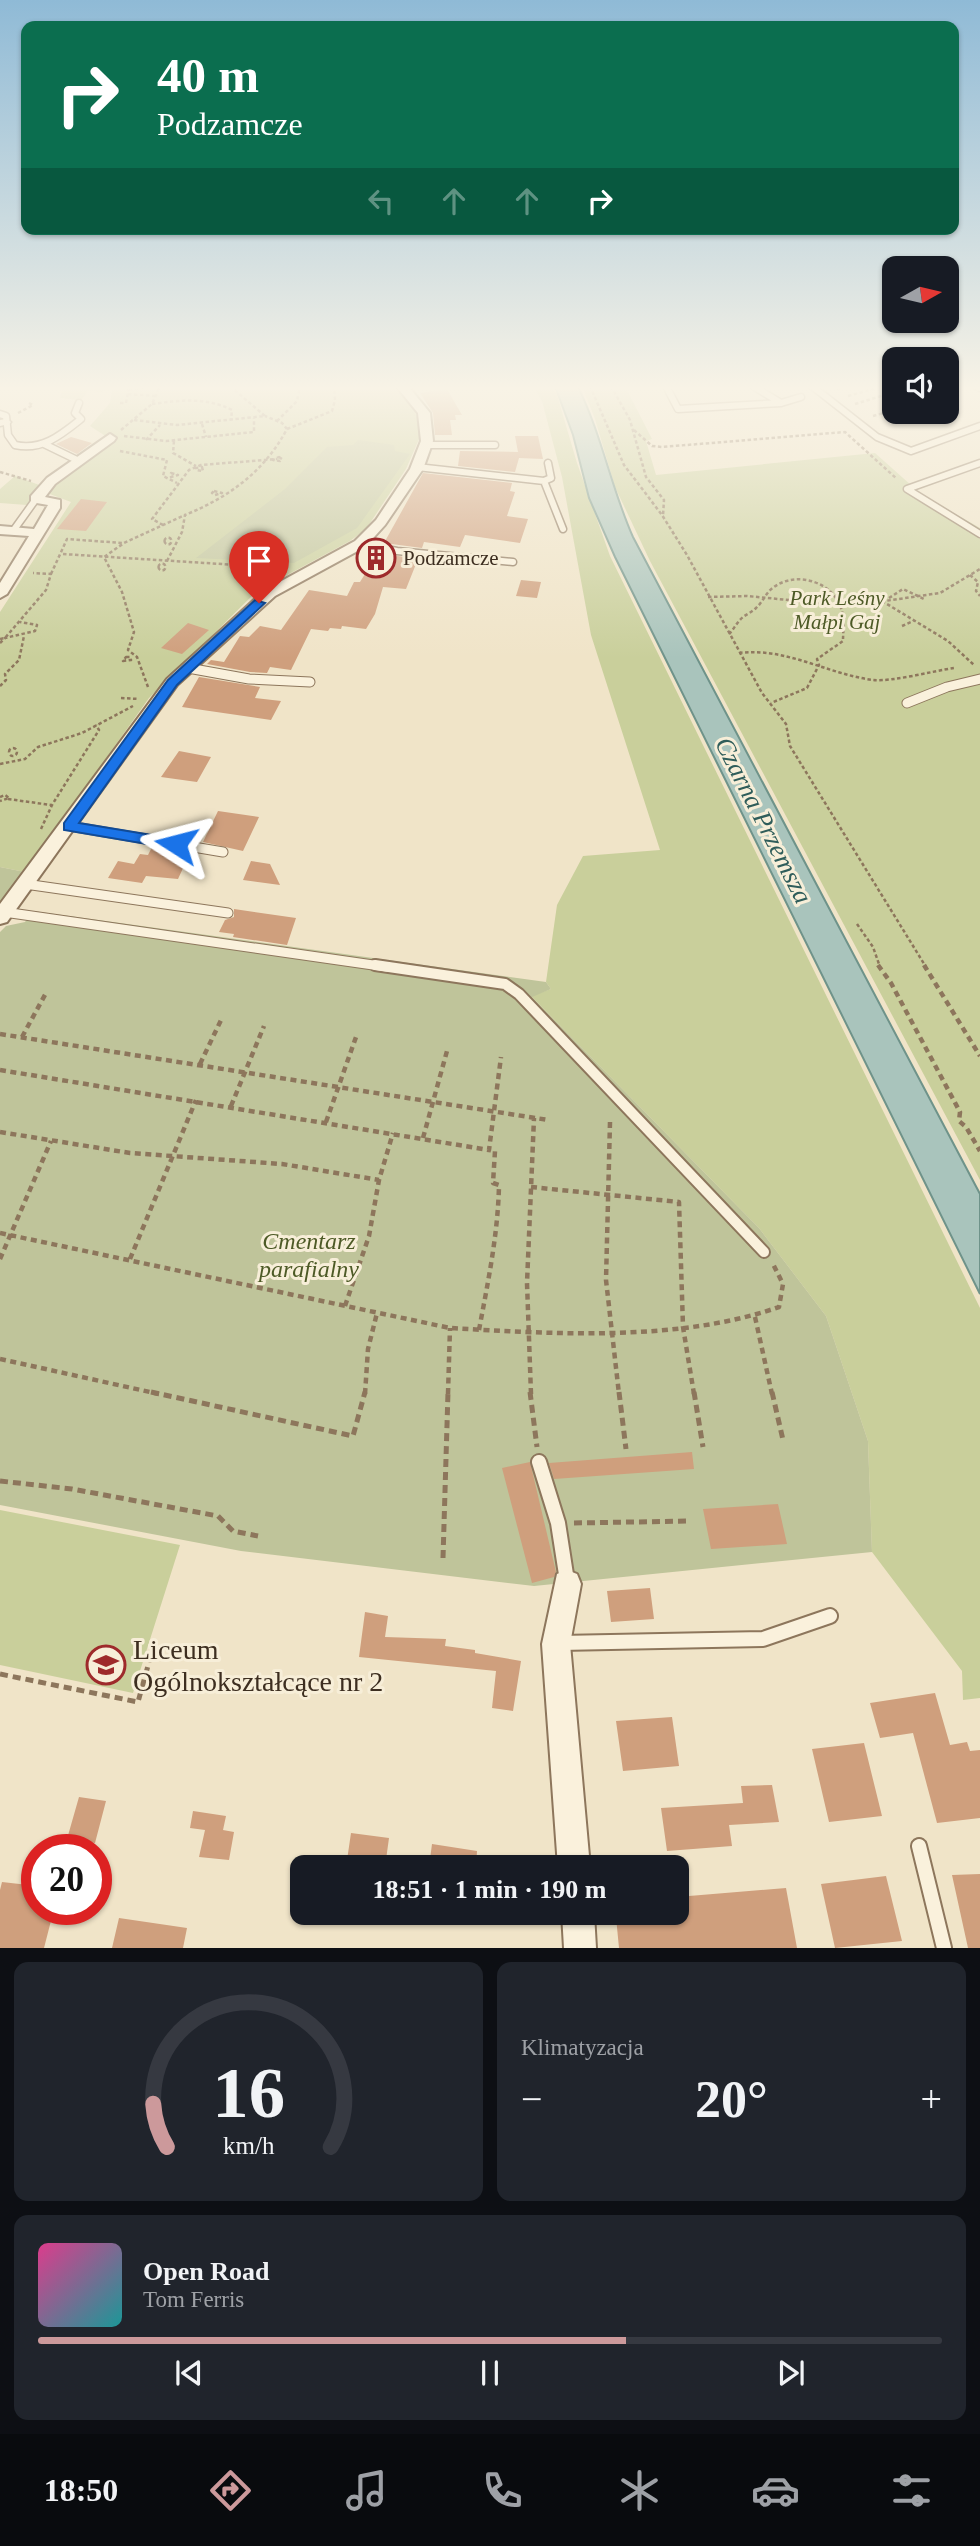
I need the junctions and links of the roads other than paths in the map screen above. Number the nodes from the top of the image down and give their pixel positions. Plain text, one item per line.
1 (55, 477) edge
2 (410, 477) edge
3 (507, 477) edge
4 (551, 477) edge
5 (941, 477) edge
6 (544, 481) junction
7 (36, 499) junction
8 (563, 529) dead end
9 (7, 531) edge
10 (36, 533) junction
11 (980, 534) edge
12 (360, 544) junction
13 (513, 562) dead end
14 (0, 594) edge
15 (188, 668) junction
16 (980, 679) edge
17 (310, 682) dead end
18 (907, 702) dead end
19 (69, 826) junction
20 (223, 852) dead end
21 (29, 879) junction
22 (228, 913) dead end
23 (2, 914) edge
24 (764, 1252) road end
25 (539, 1462) road end
26 (568, 1584) joint
27 (831, 1616) dead end
28 (556, 1644) junction
29 (919, 1846) dead end
30 (573, 1855) edge
31 (579, 1925) edge
32 (580, 1948) edge
33 (944, 1948) edge

1 - 7 street
2 - 12 street
3 - 6 lane
4 - 6 lane
5 - 11 lane
6 - 8 lane
7 - 9 lane
7 - 10 street
9 - 10 street
10 - 14 street
12 - 13 lane
12 - 15 street
15 - 17 lane
15 - 19 street
16 - 18 lane
19 - 20 lane
19 - 21 street
21 - 22 lane
21 - 23 street
23 - 24 lane
25 - 26 lane
26 - 28 street
27 - 28 lane
28 - 30 street
29 - 33 lane
31 - 32 street

